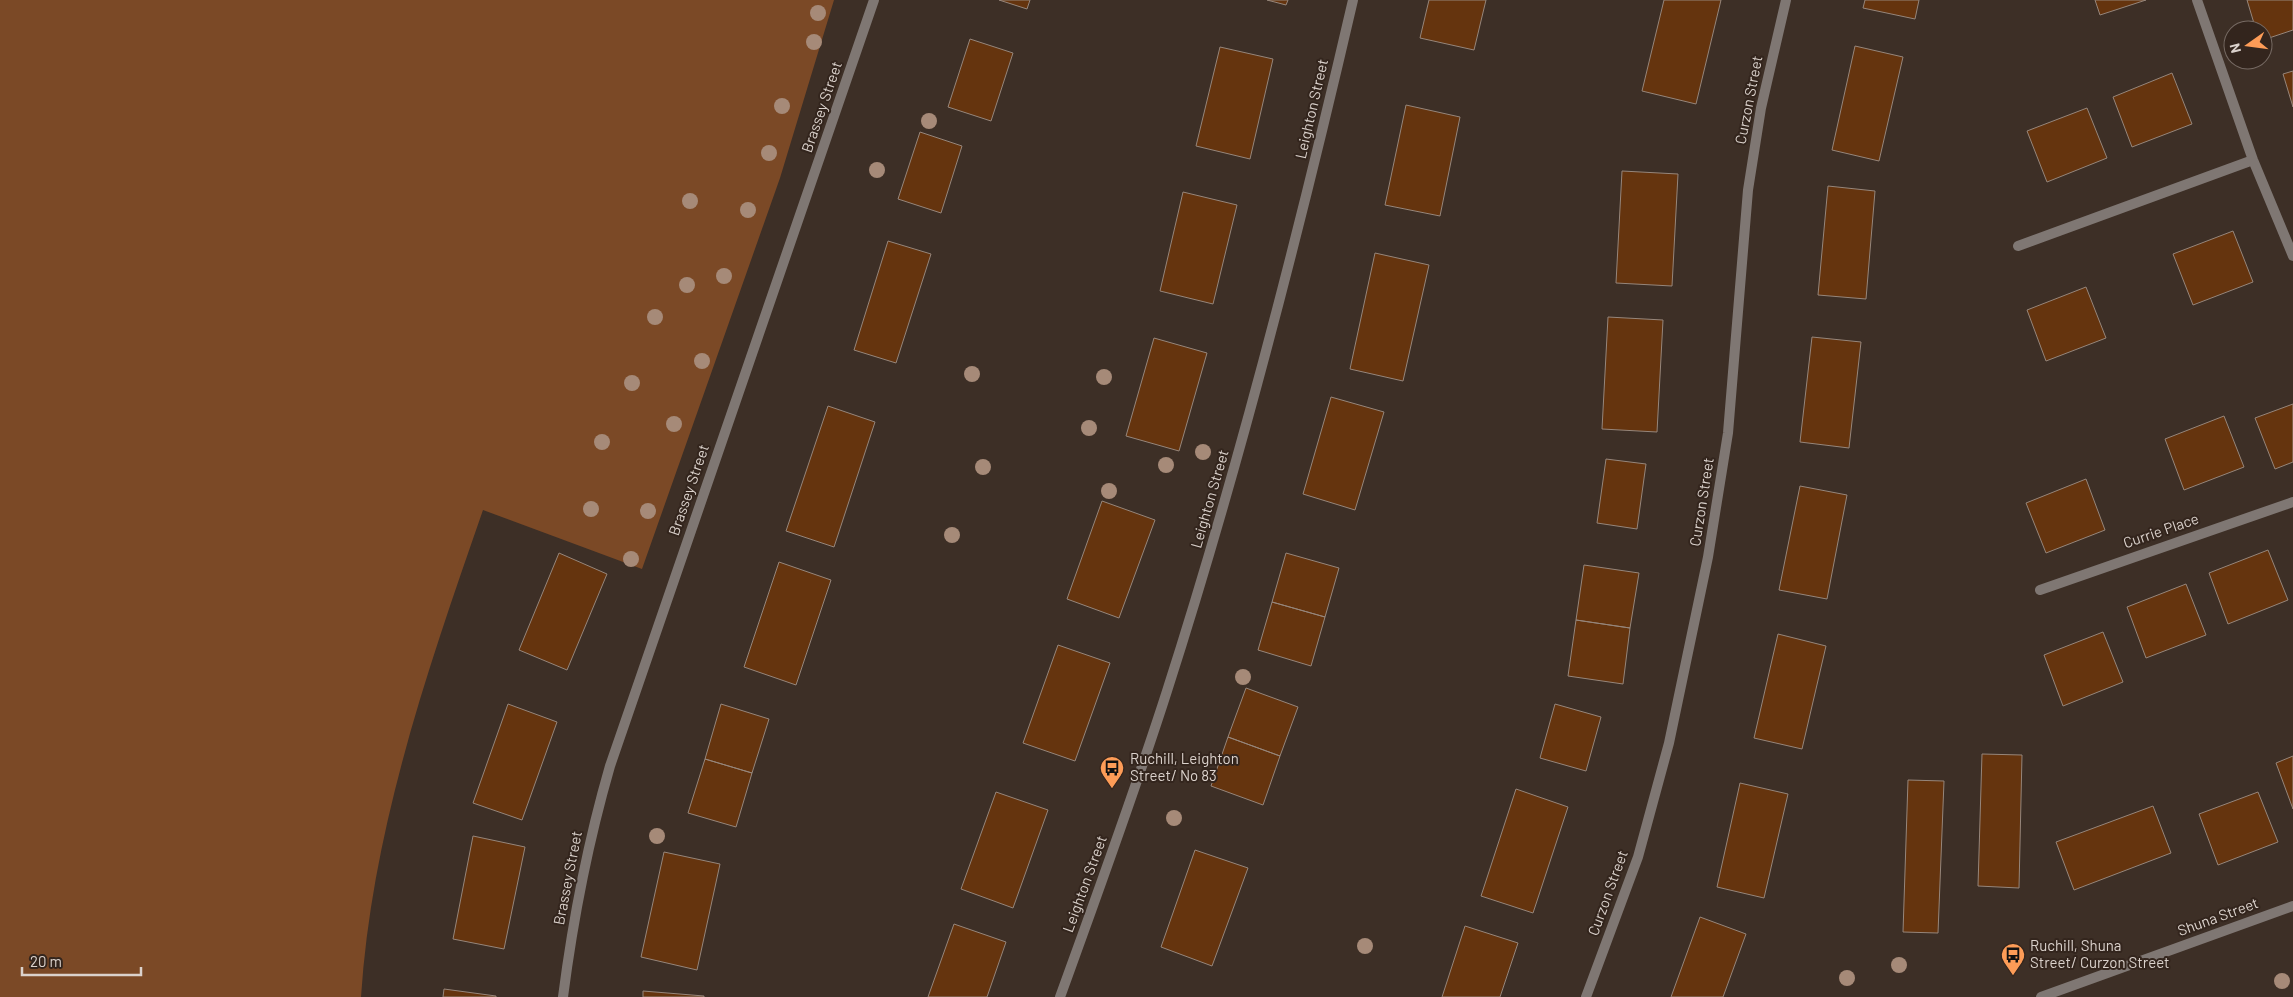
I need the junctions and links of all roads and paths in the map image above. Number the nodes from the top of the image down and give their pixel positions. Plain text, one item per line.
1 (874, 0) edge
2 (1353, 0) edge
3 (1786, 0) edge
4 (2196, 0) edge
5 (2253, 160) junction
6 (2018, 246) dead end
7 (2293, 256) edge
8 (2293, 502) edge
9 (2040, 590) dead end
10 (2293, 906) edge
11 (563, 997) edge
12 (1060, 997) edge
13 (1586, 997) edge
14 (2041, 997) edge

1 - 11 street, Brassey Street
2 - 12 street, Leighton Street
3 - 13 street, Curzon Street
4 - 5 street
5 - 6 street
5 - 7 street
8 - 9 street, Currie Place
10 - 14 street, Shuna Street

